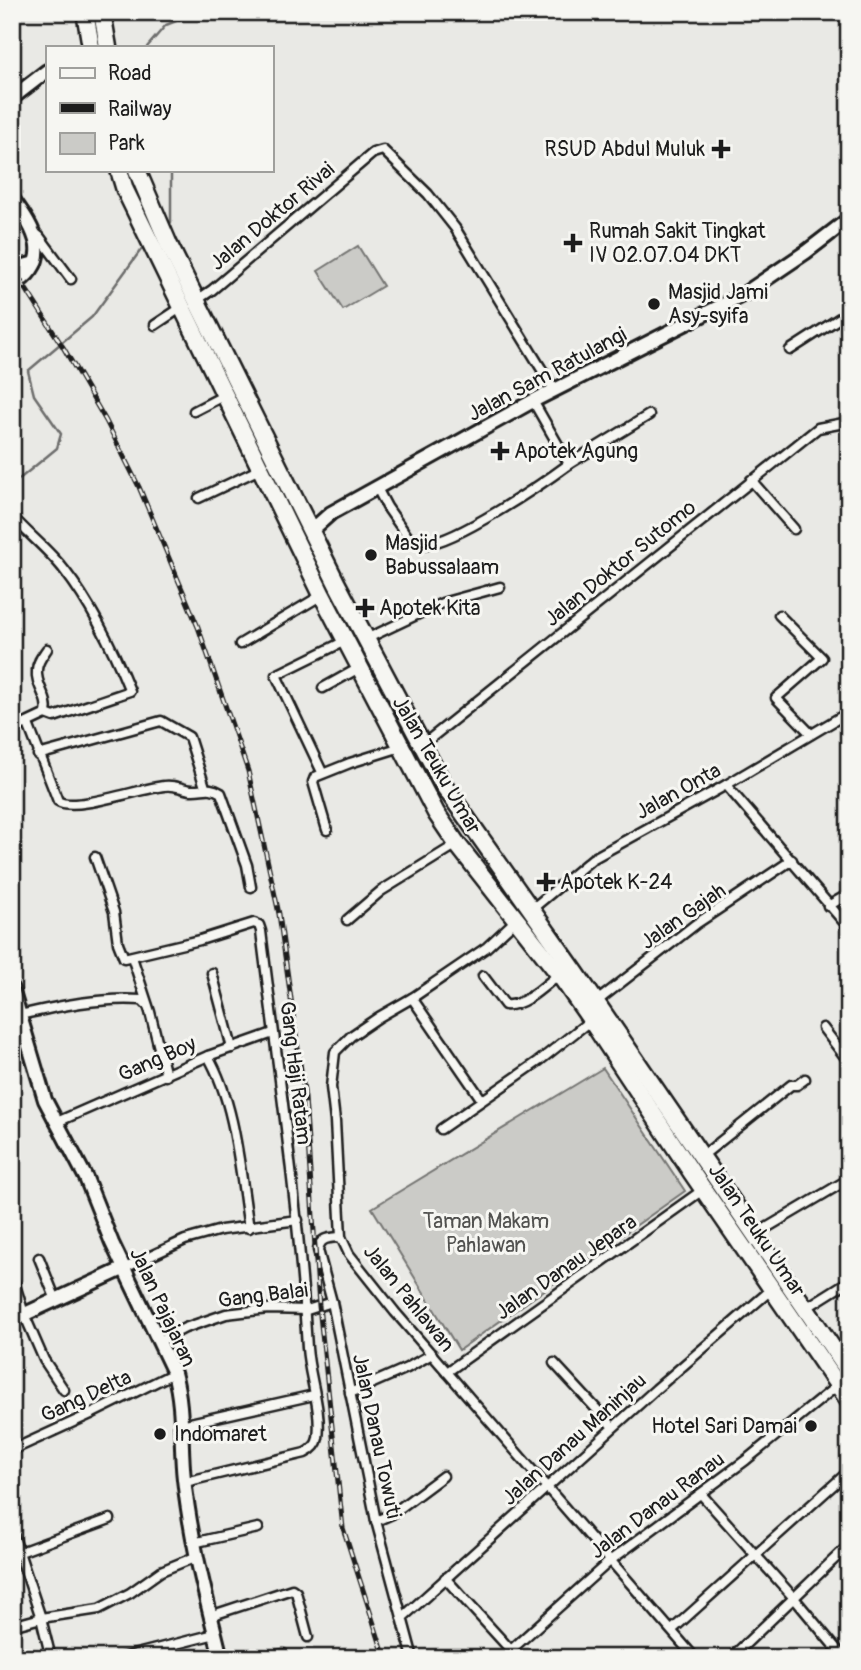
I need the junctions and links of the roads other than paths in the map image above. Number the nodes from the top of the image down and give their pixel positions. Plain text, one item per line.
1 (85, 12) edge
2 (102, 12) edge
3 (89, 46) edge
4 (108, 46) edge
5 (46, 72) edge
6 (12, 98) edge
7 (120, 172) edge
8 (137, 172) edge
9 (12, 198) edge
10 (849, 219) edge
11 (34, 232) junction
12 (35, 263) junction
13 (12, 274) edge
14 (71, 279) dead end
15 (12, 286) edge
16 (189, 304) junction
17 (849, 312) edge
18 (155, 325) dead end
19 (790, 350) dead end
20 (555, 391) junction
21 (225, 395) junction
22 (533, 401) junction
23 (194, 411) dead end
24 (649, 415) dead end
25 (849, 422) edge
26 (271, 449) junction
27 (258, 463) junction
28 (569, 464) junction
29 (751, 480) junction
30 (377, 488) junction
31 (199, 498) dead end
32 (295, 499) junction
33 (279, 508) junction
34 (331, 513) junction
35 (12, 516) edge
36 (303, 516) junction
37 (794, 529) dead end
38 (312, 530) junction
39 (500, 587) dead end
40 (322, 595) junction
41 (779, 615) dead end
42 (365, 639) junction
43 (345, 641) junction
44 (240, 644) dead end
45 (47, 649) dead end
46 (359, 668) junction
47 (323, 688) dead end
48 (849, 712) edge
49 (46, 714) junction
50 (28, 724) junction
51 (12, 730) edge
52 (811, 734) junction
53 (421, 746) junction
54 (401, 747) junction
55 (38, 755) junction
56 (323, 772) junction
57 (726, 785) junction
58 (205, 787) junction
59 (327, 830) dead end
60 (457, 844) junction
61 (96, 857) dead end
62 (792, 860) junction
63 (251, 887) dead end
64 (849, 894) edge
65 (828, 906) junction
66 (532, 909) junction
67 (256, 915) dead end
68 (347, 920) dead end
69 (516, 920) junction
70 (260, 928) junction
71 (849, 928) edge
72 (132, 957) junction
73 (212, 973) dead end
74 (559, 974) junction
75 (483, 976) dead end
76 (12, 989) edge
77 (412, 998) junction
78 (596, 1002) junction
79 (147, 1005) junction
80 (20, 1015) junction
81 (591, 1020) junction
82 (823, 1028) dead end
83 (273, 1033) junction
84 (232, 1048) junction
85 (619, 1048) junction
86 (208, 1056) junction
87 (849, 1062) edge
88 (166, 1076) junction
89 (804, 1079) dead end
90 (482, 1100) junction
91 (57, 1122) junction
92 (441, 1129) dead end
93 (694, 1161) junction
94 (849, 1179) edge
95 (704, 1189) junction
96 (298, 1220) junction
97 (249, 1228) junction
98 (756, 1234) junction
99 (341, 1237) junction
100 (39, 1258) dead end
101 (125, 1268) junction
102 (12, 1275) edge
103 (849, 1281) edge
104 (772, 1289) junction
105 (56, 1300) junction
106 (332, 1302) junction
107 (806, 1308) junction
108 (307, 1310) junction
109 (18, 1317) edge
110 (160, 1341) junction
111 (432, 1354) junction
112 (554, 1363) dead end
113 (849, 1371) edge
114 (447, 1372) junction
115 (174, 1373) junction
116 (838, 1385) junction
117 (64, 1390) dead end
118 (350, 1393) junction
119 (314, 1395) junction
120 (849, 1401) edge
121 (181, 1425) junction
122 (613, 1427) junction
123 (12, 1450) edge
124 (849, 1471) edge
125 (443, 1476) dead end
126 (185, 1482) junction
127 (547, 1486) junction
128 (701, 1494) junction
129 (110, 1519) dead end
130 (376, 1521) junction
131 (258, 1528) dead end
132 (12, 1531) edge
133 (849, 1545) edge
134 (194, 1550) junction
135 (16, 1554) edge
136 (756, 1555) junction
137 (611, 1560) junction
138 (445, 1578) junction
139 (794, 1598) junction
140 (210, 1616) junction
141 (41, 1618) junction
142 (402, 1618) junction
143 (12, 1626) edge
144 (673, 1630) junction
145 (215, 1634) junction
146 (308, 1637) dead end
147 (511, 1650) junction
148 (283, 1654) dead end
149 (51, 1658) edge
150 (121, 1658) edge
151 (221, 1658) edge
152 (265, 1658) edge
153 (413, 1658) edge
154 (502, 1658) edge
155 (518, 1658) edge
156 (695, 1658) edge
157 (731, 1658) edge
158 (844, 1658) edge

1 - 3 highway
2 - 4 highway
5 - 6 main road
7 - 16 highway, Jalan Teuku Umar
8 - 16 highway, Jalan Teuku Umar
9 - 11 main road
10 - 20 main road, Jalan Sam Ratulangi
11 - 12 main road
11 - 14 street
12 - 13 main road
12 - 15 main road
16 - 18 street, Jalan Doktor Rivai
16 - 20 street, Jalan Doktor Rivai
16 - 21 highway, Jalan Teuku Umar
16 - 26 highway, Jalan Teuku Umar
17 - 19 street
20 - 22 main road, Jalan Sam Ratulangi
21 - 23 street
21 - 27 highway, Jalan Teuku Umar
22 - 28 street
22 - 30 main road, Jalan Sam Ratulangi
24 - 28 street
25 - 29 street, Jalan Doktor Sutomo
26 - 27 highway
26 - 32 highway, Jalan Teuku Umar
27 - 31 street
27 - 33 highway, Jalan Teuku Umar
28 - 30 street
29 - 37 street
29 - 53 street, Jalan Doktor Sutomo
30 - 34 main road, Jalan Sam Ratulangi
32 - 33 highway
32 - 36 highway, Jalan Teuku Umar
33 - 40 highway, Jalan Teuku Umar
34 - 36 main road, Jalan Sam Ratulangi
34 - 38 main road, Jalan Sam Ratulangi
35 - 49 street
36 - 38 highway, Jalan Teuku Umar
38 - 42 highway, Jalan Teuku Umar
39 - 42 street
40 - 43 highway, Jalan Teuku Umar
40 - 44 street
41 - 52 street
42 - 53 highway, Jalan Teuku Umar
43 - 46 highway, Jalan Teuku Umar
43 - 56 street
45 - 49 street
46 - 47 street
46 - 54 highway, Jalan Teuku Umar
48 - 52 street, Jalan Onta
49 - 50 street
50 - 51 street
50 - 55 street
52 - 57 street, Jalan Onta
53 - 66 highway, Jalan Teuku Umar
54 - 56 street
54 - 60 highway, Jalan Teuku Umar
55 - 58 street
55 - 58 street
56 - 59 street
57 - 62 street
57 - 66 street, Jalan Onta
58 - 63 street
60 - 68 street
60 - 69 highway, Jalan Teuku Umar
61 - 72 street
62 - 65 street
62 - 78 street, Jalan Gajah
64 - 65 street
65 - 71 street
66 - 78 highway, Jalan Teuku Umar
67 - 70 street, Gang Haji Ratam
69 - 74 highway, Jalan Teuku Umar
69 - 77 street, Jalan Pahlawan
70 - 72 street
70 - 83 street, Gang Haji Ratam
72 - 79 street
73 - 84 street
74 - 75 street
74 - 81 highway, Jalan Teuku Umar
76 - 80 main road, Jalan Pajajaran
77 - 90 street
77 - 99 street, Jalan Pahlawan
78 - 85 highway, Jalan Teuku Umar
79 - 80 street
79 - 88 street
80 - 91 main road, Jalan Pajajaran
81 - 85 highway, Jalan Teuku Umar
81 - 90 street
82 - 87 street
83 - 84 street, Gang Boy
83 - 96 street, Gang Haji Ratam
84 - 86 street, Gang Boy
85 - 93 highway, Jalan Teuku Umar
86 - 88 street, Gang Boy
86 - 97 street
88 - 91 street, Gang Boy
89 - 93 street
90 - 92 street
91 - 101 main road, Jalan Pajajaran
93 - 95 highway, Jalan Teuku Umar
93 - 98 highway, Jalan Teuku Umar
94 - 98 street
95 - 104 highway, Jalan Teuku Umar
95 - 114 street, Jalan Danau Jepara
96 - 97 street
96 - 108 street, Gang Haji Ratam
97 - 101 street
98 - 107 highway, Jalan Teuku Umar
99 - 106 street, Jalan Danau Towuti
99 - 111 street, Jalan Pahlawan
100 - 105 street
101 - 105 main road
101 - 110 main road, Jalan Pajajaran
102 - 109 street
103 - 107 street
104 - 116 highway, Jalan Teuku Umar
104 - 122 street, Jalan Danau Maninjau
105 - 109 main road
106 - 108 street, Gang Balai
106 - 118 street, Jalan Danau Towuti
107 - 113 highway, Jalan Teuku Umar
108 - 110 street, Gang Balai
108 - 119 street, Gang Haji Ratam
109 - 117 street
110 - 115 main road, Jalan Pajajaran
111 - 114 street, Jalan Pahlawan
111 - 118 street
112 - 122 street
114 - 127 street, Jalan Pahlawan
115 - 121 main road, Jalan Pajajaran
115 - 123 street, Gang Delta
116 - 120 highway, Jalan Teuku Umar
116 - 128 street, Jalan Danau Ranau
118 - 130 street, Jalan Danau Towuti
119 - 121 street
119 - 126 street, Gang Haji Ratam
121 - 126 main road, Jalan Pajajaran
122 - 127 street, Jalan Danau Maninjau
124 - 136 street
125 - 130 street
126 - 134 main road, Jalan Pajajaran
127 - 137 street, Jalan Pahlawan
127 - 138 street, Jalan Danau Maninjau
128 - 136 street
128 - 137 street, Jalan Danau Ranau
129 - 135 street
130 - 142 street, Jalan Danau Towuti
131 - 134 street
132 - 135 street
133 - 139 street
134 - 140 main road, Jalan Pajajaran
134 - 141 street
135 - 141 street
136 - 139 street
136 - 144 street
137 - 144 street, Jalan Pahlawan
137 - 147 street, Jalan Danau Ranau
138 - 142 street, Jalan Danau Maninjau
138 - 147 street
139 - 157 street
139 - 158 street
140 - 145 main road, Jalan Pajajaran
140 - 146 street
141 - 143 street
141 - 149 street
142 - 153 street, Jalan Danau Towuti
144 - 156 street, Jalan Pahlawan
145 - 150 street
145 - 151 main road, Jalan Pajajaran
147 - 154 street, Jalan Danau Ranau
147 - 155 street
148 - 152 street

